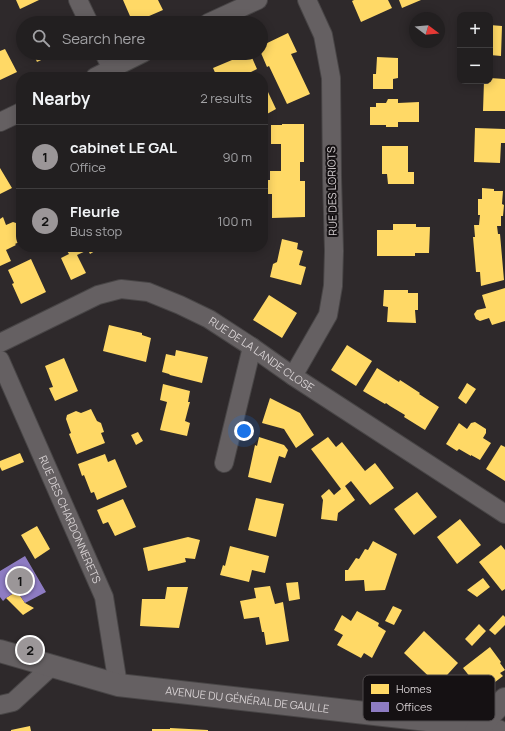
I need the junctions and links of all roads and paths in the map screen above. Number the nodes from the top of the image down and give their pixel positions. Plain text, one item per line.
1 (78, 0) edge
2 (258, 0) edge
3 (307, 0) edge
4 (86, 16) edge
5 (223, 16) edge
6 (108, 61) edge
7 (99, 72) edge
8 (16, 114) edge
9 (0, 122) edge
10 (0, 343) edge
11 (252, 346) junction
12 (0, 360) edge
13 (293, 376) junction
14 (224, 462) dead end
15 (505, 514) edge
16 (0, 651) edge
17 (52, 666) junction
18 (118, 685) junction
19 (505, 699) edge
20 (0, 705) edge
21 (363, 714) edge
22 (495, 714) edge
23 (418, 721) edge
24 (485, 729) edge

1 - 4 street
2 - 5 street
3 - 13 street, RUE DES LORIOTS
6 - 7 street
8 - 9 street
10 - 11 street, RUE DE LA LANDE CLOSE
11 - 13 street, RUE DE LA LANDE CLOSE
11 - 14 street
12 - 18 street, RUE DES CHARDONNERETS
13 - 15 street, RUE DE LA LANDE CLOSE
16 - 17 street, AVENUE DU GÉNÉRAL DE GAULLE
17 - 18 street, AVENUE DU GÉNÉRAL DE GAULLE
17 - 20 street
18 - 21 street, AVENUE DU GÉNÉRAL DE GAULLE
19 - 22 street
23 - 24 street, AVENUE DU GÉNÉRAL DE GAULLE

